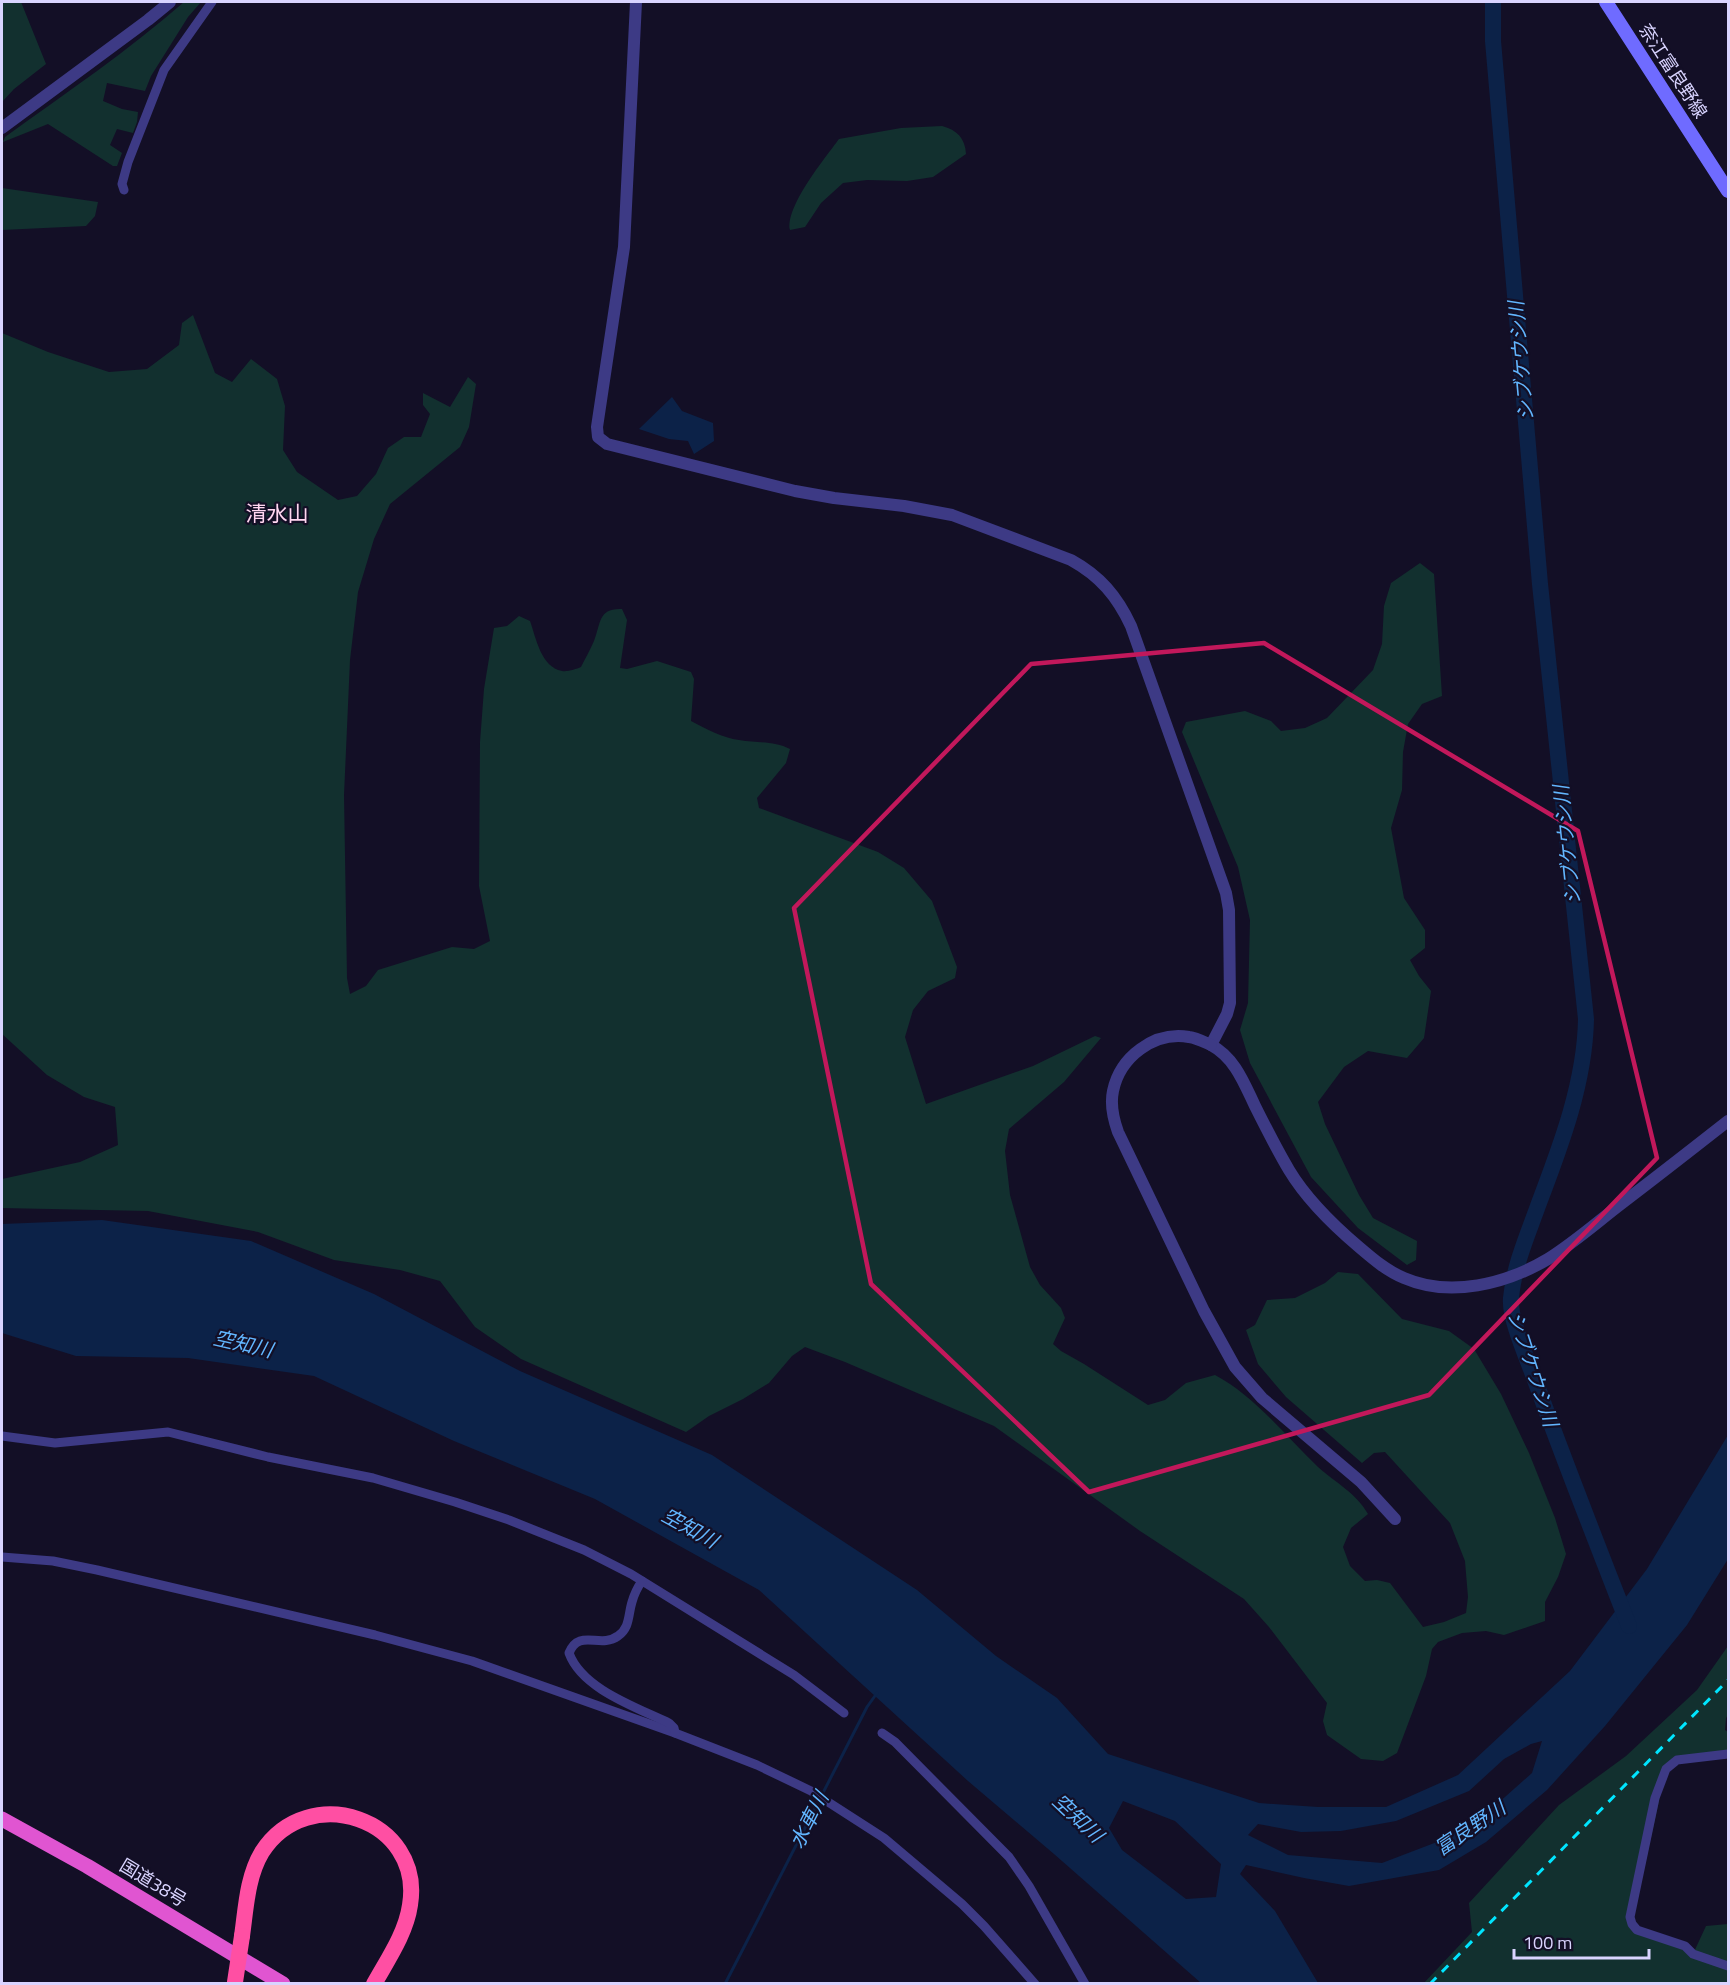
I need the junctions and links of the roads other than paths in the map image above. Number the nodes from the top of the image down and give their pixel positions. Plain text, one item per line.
1 (170, 2) edge
2 (212, 2) edge
3 (636, 2) edge
4 (1606, 2) edge
5 (2, 128) edge
6 (124, 190) dead end
7 (1728, 191) edge
8 (1211, 1045) junction
9 (1728, 1121) edge
10 (2, 1436) edge
11 (1395, 1519) dead end
12 (2, 1557) edge
13 (642, 1581) junction
14 (844, 1713) dead end
15 (675, 1733) junction
16 (882, 1733) dead end
17 (1728, 1754) edge
18 (2, 1819) edge
19 (1728, 1966) edge
20 (235, 1983) edge
21 (283, 1983) edge
22 (374, 1983) edge
23 (1035, 1983) edge
24 (1085, 1983) edge

1 - 5 street
2 - 6 street
3 - 8 street
4 - 7 main road, 奈江富良野線
8 - 9 street
8 - 11 street
10 - 13 street
12 - 15 street
13 - 14 street
13 - 15 street
15 - 23 street
16 - 24 street
17 - 19 street
18 - 21 highway, 国道38号
20 - 22 highway, bridge

